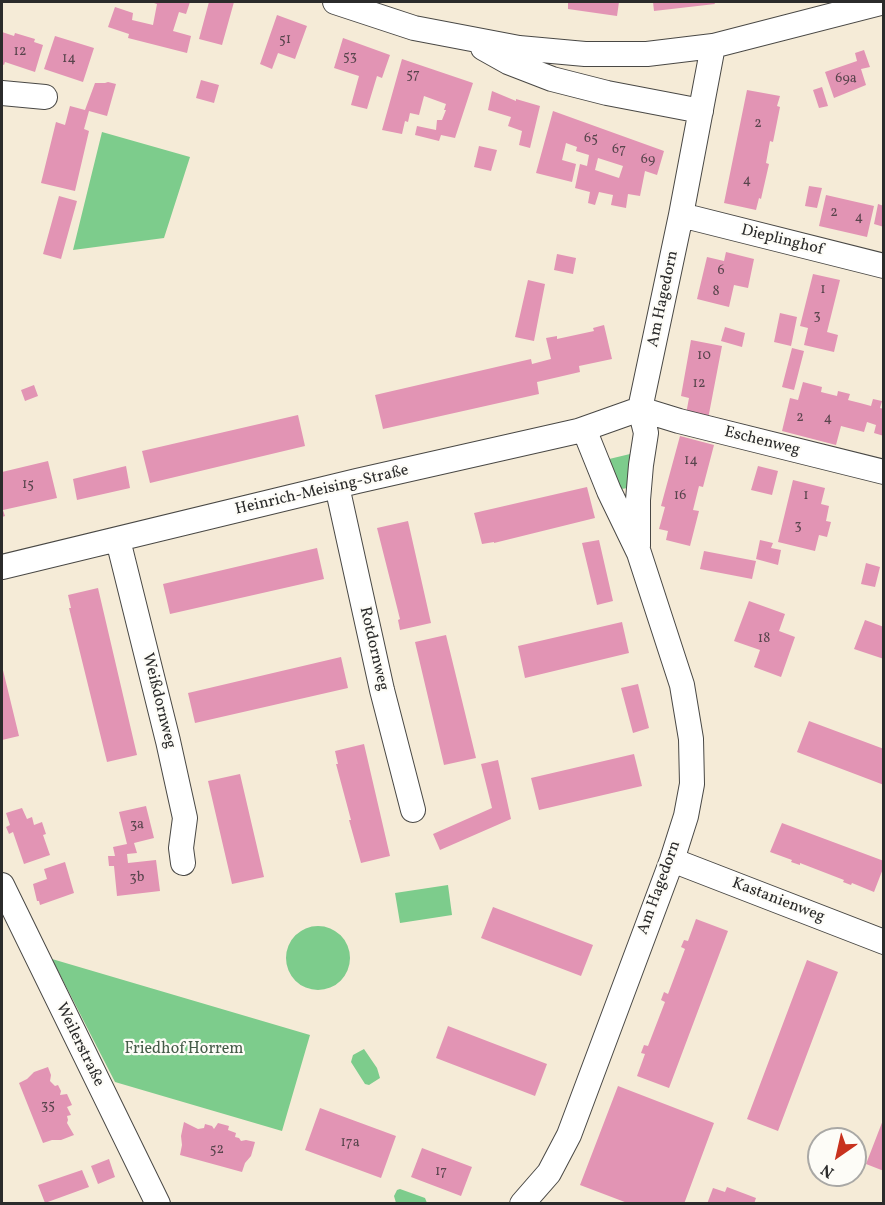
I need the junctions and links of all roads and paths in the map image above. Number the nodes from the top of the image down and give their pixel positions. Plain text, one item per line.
1 (335, 2) edge
2 (884, 2) edge
3 (830, 9) edge
4 (467, 39) junction
5 (713, 46) junction
6 (2, 93) edge
7 (45, 97) dead end
8 (701, 111) junction
9 (681, 215) junction
10 (884, 266) edge
11 (640, 410) junction
12 (584, 429) junction
13 (884, 472) edge
14 (337, 486) junction
15 (118, 540) junction
16 (639, 553) junction
17 (2, 567) edge
18 (413, 810) dead end
19 (672, 860) junction
20 (183, 863) dead end
21 (2, 885) edge
22 (884, 942) edge
23 (158, 1203) edge
24 (526, 1203) edge

1 - 4 street
2 - 3 street
3 - 5 street
4 - 5 street
4 - 8 street
5 - 8 street, Am Hagedorn
6 - 7 street
8 - 9 street, Am Hagedorn
9 - 10 street, Dieplinghof
9 - 11 street, Am Hagedorn
11 - 12 street, Heinrich-Meising-Straße
11 - 13 street, Eschenweg
11 - 16 street, Am Hagedorn
12 - 14 street, Heinrich-Meising-Straße
12 - 16 street, Am Hagedorn
14 - 15 street, Heinrich-Meising-Straße
14 - 18 street, Rotdornweg
15 - 17 street, Heinrich-Meising-Straße
15 - 20 street, Weißdornweg
16 - 19 street, Am Hagedorn
19 - 22 street, Kastanienweg
19 - 24 street, Am Hagedorn
21 - 23 street, Weilerstraße

